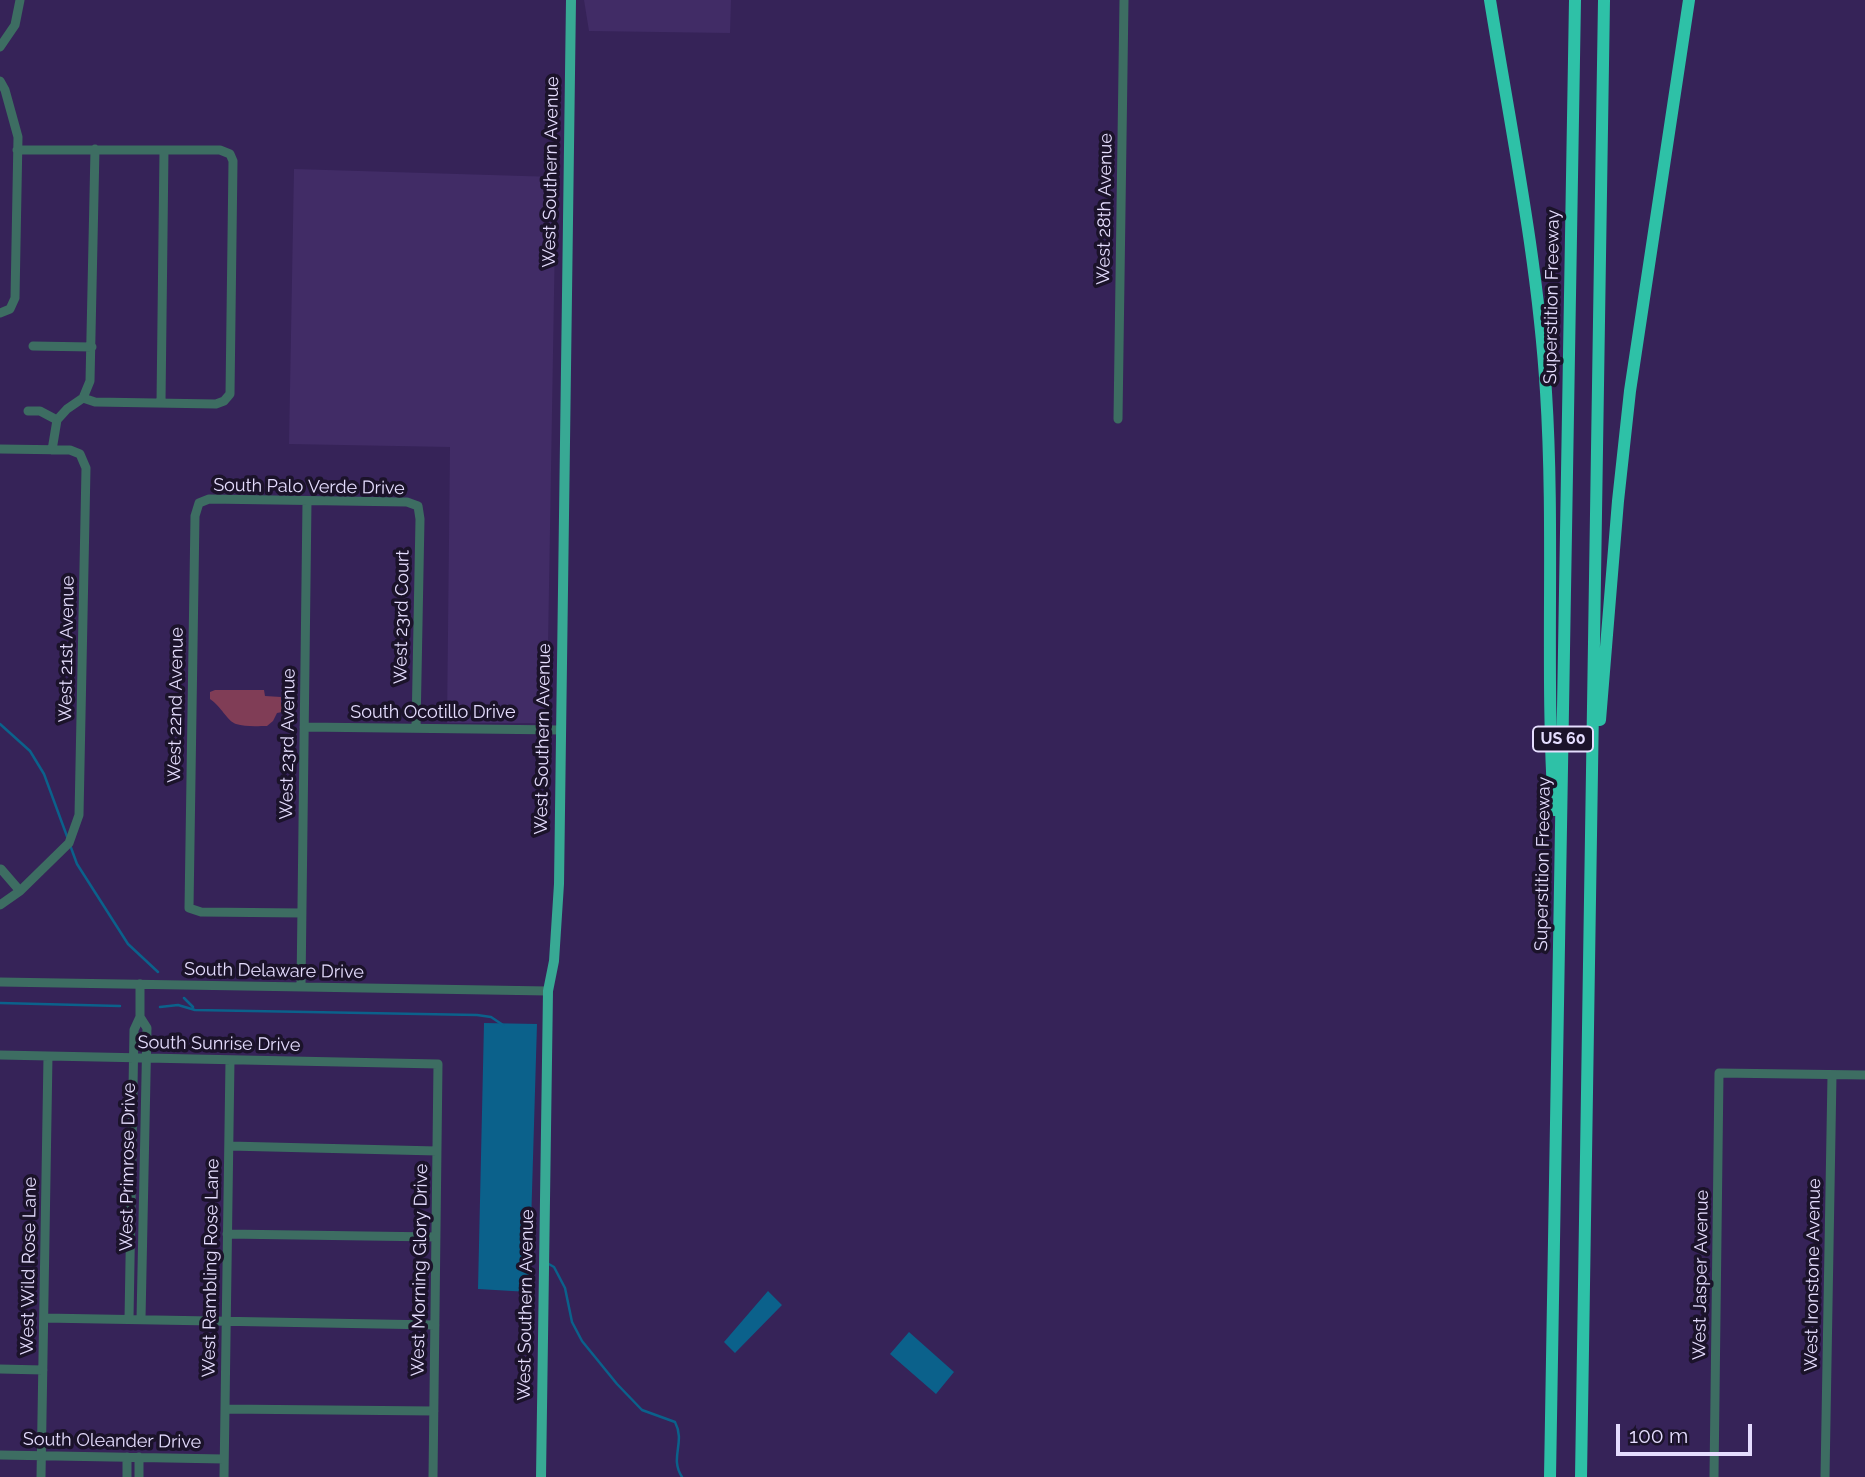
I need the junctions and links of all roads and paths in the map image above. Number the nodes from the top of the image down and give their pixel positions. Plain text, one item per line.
1 (20, 0) edge
2 (571, 0) edge
3 (1124, 0) edge
4 (1490, 0) edge
5 (1575, 0) edge
6 (1604, 0) edge
7 (1689, 0) edge
8 (0, 47) edge
9 (0, 81) edge
10 (95, 149) junction
11 (18, 150) junction
12 (164, 150) junction
13 (0, 313) edge
14 (33, 346) dead end
15 (92, 347) junction
16 (83, 398) junction
17 (161, 403) junction
18 (28, 411) dead end
19 (1118, 419) dead end
20 (57, 420) junction
21 (0, 449) edge
22 (51, 450) junction
23 (307, 500) junction
24 (199, 503) joint
25 (418, 506) joint
26 (304, 727) junction
27 (416, 728) junction
28 (561, 730) junction
29 (1591, 793) junction
30 (1, 869) edge
31 (20, 891) junction
32 (1560, 901) junction
33 (0, 905) edge
34 (302, 913) junction
35 (0, 982) edge
36 (140, 984) junction
37 (301, 987) junction
38 (548, 991) junction
39 (140, 1017) junction
40 (0, 1055) edge
41 (48, 1056) junction
42 (133, 1058) junction
43 (146, 1058) junction
44 (230, 1060) junction
45 (438, 1064) joint
46 (1832, 1074) junction
47 (1865, 1075) edge
48 (229, 1146) junction
49 (437, 1151) junction
50 (228, 1234) junction
51 (436, 1237) junction
52 (44, 1318) junction
53 (129, 1319) junction
54 (141, 1319) junction
55 (226, 1321) junction
56 (435, 1325) junction
57 (0, 1369) edge
58 (43, 1370) junction
59 (225, 1409) junction
60 (434, 1411) junction
61 (0, 1455) edge
62 (42, 1456) junction
63 (127, 1457) junction
64 (139, 1457) junction
65 (224, 1459) junction
66 (41, 1477) edge
67 (127, 1477) edge
68 (139, 1477) edge
69 (224, 1477) edge
70 (433, 1477) edge
71 (541, 1477) edge
72 (1550, 1477) edge
73 (1581, 1477) edge
74 (1714, 1477) edge
75 (1825, 1477) edge

1 - 8 street
2 - 28 main road, West Southern Avenue
3 - 19 street, West 28th Avenue
4 - 32 highway
5 - 32 highway, Superstition Freeway / US 60
6 - 29 highway, US 60
7 - 29 highway
9 - 11 street
10 - 11 street
10 - 12 street
10 - 15 street
11 - 13 street
12 - 17 street
12 - 17 street
14 - 15 street
15 - 16 street
16 - 17 street
16 - 20 street
18 - 20 street
20 - 22 street
21 - 22 street
22 - 31 street, West 21st Avenue
23 - 24 street, South Palo Verde Drive
23 - 25 street, South Palo Verde Drive
23 - 26 street, West 23rd Avenue
24 - 34 street, West 22nd Avenue
25 - 27 street, West 23rd Court
26 - 27 street, South Ocotillo Drive
26 - 34 street, West 23rd Avenue
27 - 28 street, South Ocotillo Drive
28 - 38 main road, West Southern Avenue
29 - 73 highway, US 60
30 - 31 street
31 - 33 street
32 - 72 highway, Superstition Freeway / US 60
34 - 37 street, West 23rd Avenue
35 - 36 street, South Delaware Drive
36 - 37 street, South Delaware Drive
36 - 39 street, West Primrose Drive
37 - 38 street, South Delaware Drive
38 - 71 main road, West Southern Avenue
39 - 42 street, West Primrose Drive
39 - 43 street, West Primrose Drive
40 - 41 street, South Sunrise Drive
41 - 42 street, South Sunrise Drive
41 - 52 street, West Wild Rose Lane
42 - 43 street, South Sunrise Drive
42 - 53 street, West Primrose Drive
43 - 44 street, South Sunrise Drive
43 - 54 street, West Primrose Drive
44 - 45 street, South Sunrise Drive
44 - 48 street, West Rambling Rose Lane
45 - 49 street, West Morning Glory Drive
46 - 47 street
46 - 74 street, West Jasper Avenue
46 - 75 street, West Ironstone Avenue
48 - 49 street
48 - 50 street, West Rambling Rose Lane
49 - 51 street, West Morning Glory Drive
50 - 51 street
50 - 55 street, West Rambling Rose Lane
51 - 56 street, West Morning Glory Drive
52 - 53 street
52 - 58 street, West Wild Rose Lane
53 - 54 street
54 - 55 street
55 - 56 street
55 - 59 street, West Rambling Rose Lane
56 - 60 street, West Morning Glory Drive
57 - 58 street
58 - 62 street, West Wild Rose Lane
59 - 60 street
59 - 65 street, West Rambling Rose Lane
60 - 70 street, West Morning Glory Drive
61 - 62 street, South Oleander Drive
62 - 63 street, South Oleander Drive
62 - 66 street, West Wild Rose Lane
63 - 64 street, South Oleander Drive
63 - 67 street
64 - 65 street, South Oleander Drive
64 - 68 street
65 - 69 street, West Rambling Rose Lane

